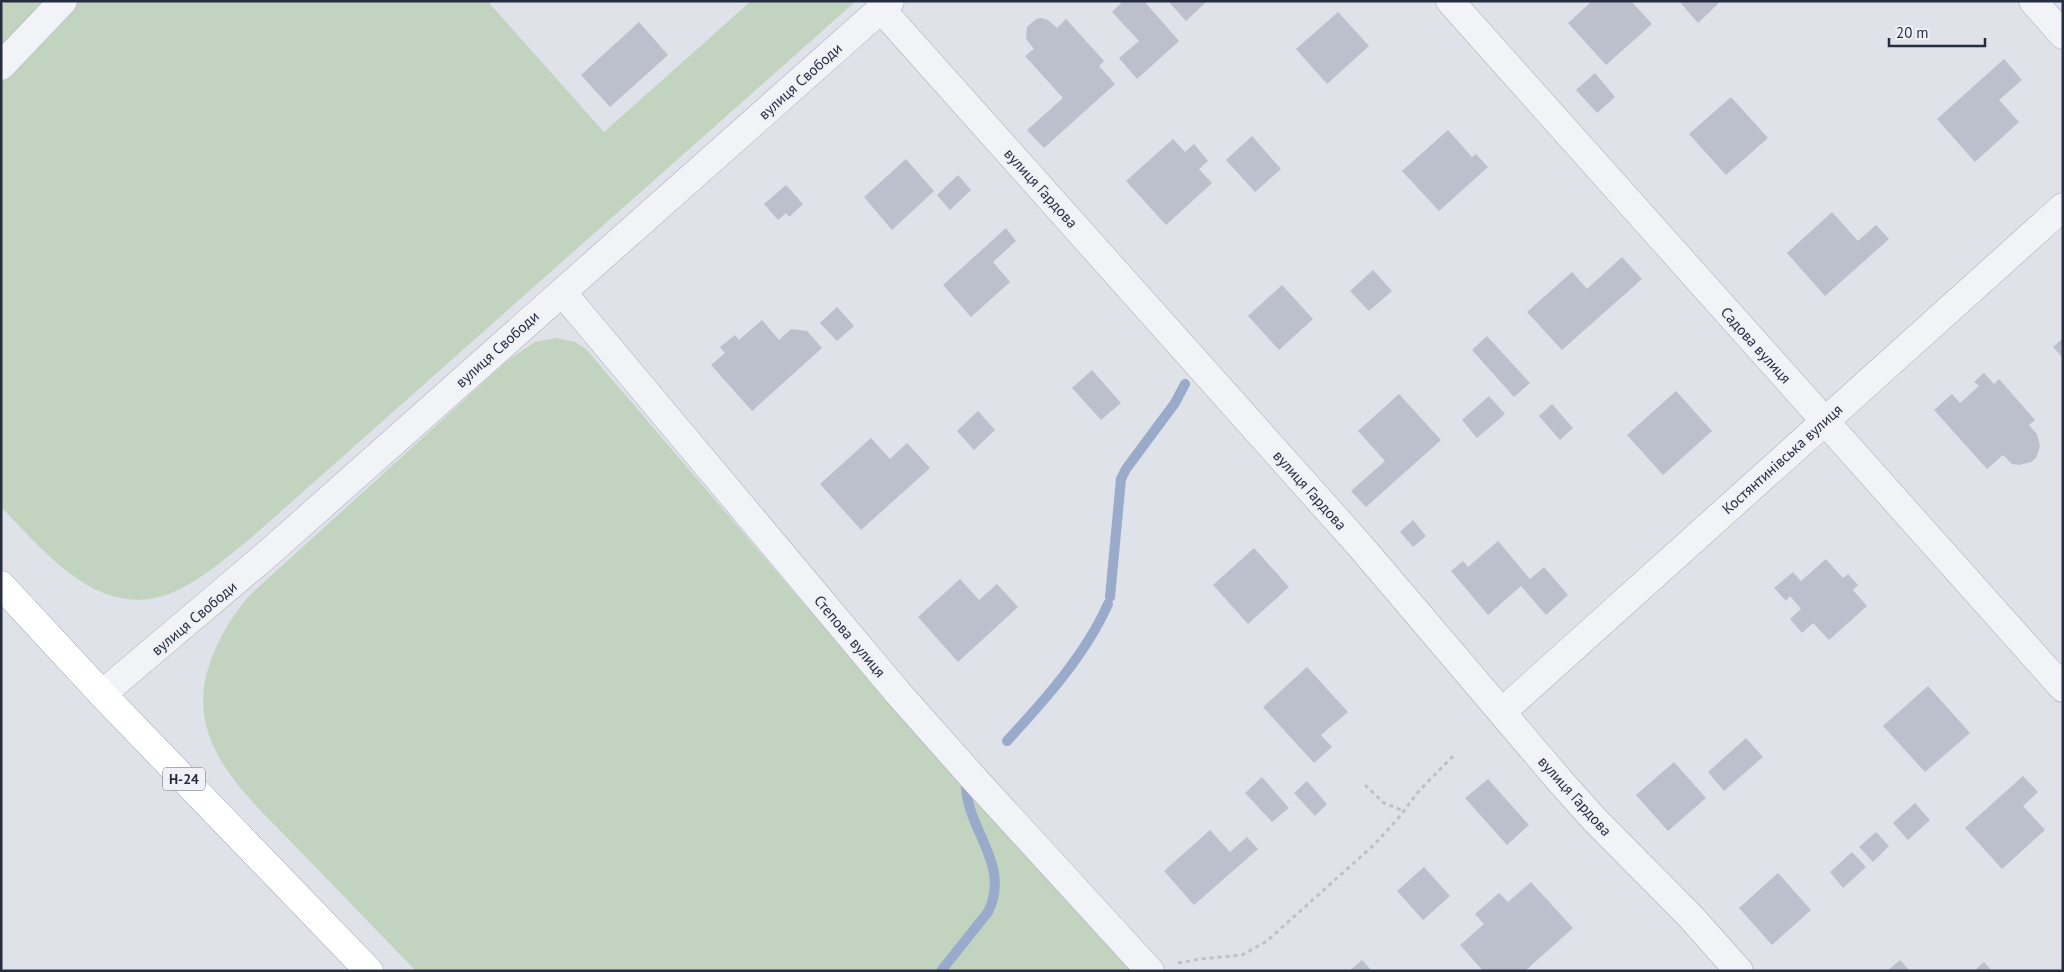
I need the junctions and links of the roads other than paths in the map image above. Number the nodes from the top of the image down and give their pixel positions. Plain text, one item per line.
1 (63, 1) edge
2 (1450, 1) edge
3 (2032, 1) edge
4 (886, 5) edge
5 (2063, 35) edge
6 (1, 66) edge
7 (2063, 207) edge
8 (562, 292) junction
9 (1824, 420) junction
10 (1, 585) edge
11 (2063, 688) edge
12 (102, 694) junction
13 (1502, 712) junction
14 (1163, 967) edge
15 (369, 971) edge
16 (1739, 971) edge

1 - 6 street
2 - 9 street, Садова вулиця
3 - 5 street
4 - 8 street, вулиця Свободи
4 - 13 street, вулиця Гардова
7 - 9 street, Костянтинівська вулиця
8 - 12 street, вулиця Свободи
8 - 14 street, Степова вулиця
9 - 11 street, Садова вулиця
9 - 13 street, Костянтинівська вулиця
10 - 12 main road, Н-24
12 - 15 main road, Н-24
13 - 16 street, вулиця Гардова

